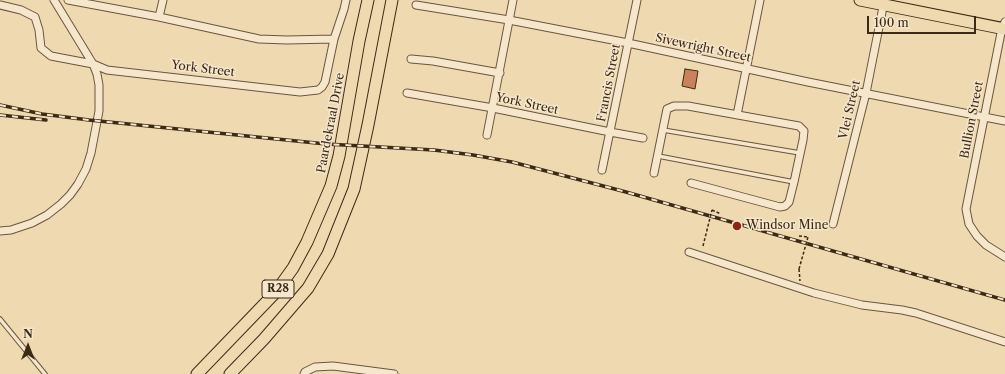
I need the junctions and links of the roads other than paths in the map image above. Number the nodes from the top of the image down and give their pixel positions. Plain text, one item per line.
1 (54, 0) edge
2 (68, 0) edge
3 (163, 0) edge
4 (346, 0) edge
5 (368, 0) edge
6 (392, 0) edge
7 (513, 0) edge
8 (637, 0) edge
9 (760, 0) edge
10 (860, 0) edge
11 (897, 0) edge
12 (884, 2) edge
13 (416, 5) dead end
14 (0, 6) edge
15 (159, 16) junction
16 (509, 20) junction
17 (1004, 25) edge
18 (334, 39) junction
19 (628, 43) junction
20 (411, 59) dead end
21 (93, 64) junction
22 (746, 68) junction
23 (500, 73) junction
24 (406, 93) dead end
25 (866, 93) junction
26 (492, 108) junction
27 (737, 115) junction
28 (984, 117) junction
29 (1005, 121) edge
30 (663, 130) junction
31 (610, 132) junction
32 (487, 135) dead end
33 (643, 138) dead end
34 (800, 153) junction
35 (658, 156) junction
36 (602, 170) dead end
37 (654, 173) dead end
38 (794, 182) junction
39 (691, 183) dead end
40 (833, 224) dead end
41 (0, 231) edge
42 (689, 252) dead end
43 (1005, 257) edge
44 (0, 319) edge
45 (1005, 342) edge
46 (45, 374) edge
47 (197, 374) edge
48 (230, 374) edge
49 (304, 374) edge
50 (394, 374) edge

1 - 21 street
2 - 15 street
3 - 15 street
4 - 18 street
5 - 47 main road, Paardekraal Drive / R28
6 - 48 main road, R28
7 - 16 street
8 - 19 street, Francis Street
9 - 22 street
10 - 12 main road
11 - 17 main road
12 - 17 main road
12 - 25 street, Vlei Street
13 - 16 street, Sivewright Street
14 - 21 street, York Street
15 - 18 street
16 - 19 street, Sivewright Street
16 - 23 street
17 - 28 street, Bullion Street
18 - 21 street, York Street
19 - 22 street, Sivewright Street
19 - 31 street, Francis Street
20 - 23 street
21 - 41 street
22 - 25 street, Sivewright Street
22 - 27 street
23 - 26 street
24 - 26 street, York Street
25 - 28 street, Sivewright Street
25 - 40 street, Vlei Street
26 - 31 street, York Street
26 - 32 street
27 - 30 street
27 - 34 street
28 - 29 street, Sivewright Street
28 - 43 street, Bullion Street
30 - 34 lane
30 - 35 street
31 - 33 street, York Street
31 - 36 street, Francis Street
34 - 38 street
35 - 37 street
35 - 38 lane
38 - 39 street
42 - 45 street
44 - 46 lane
49 - 50 street

